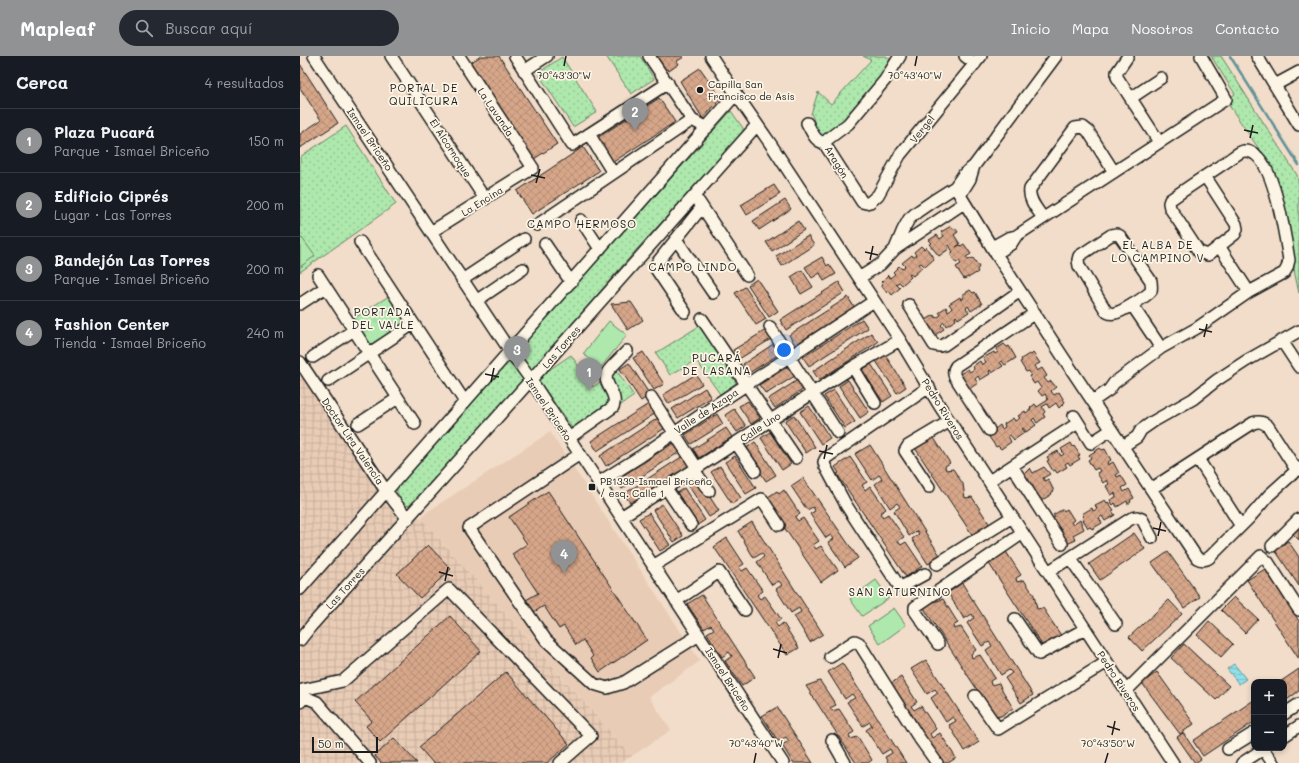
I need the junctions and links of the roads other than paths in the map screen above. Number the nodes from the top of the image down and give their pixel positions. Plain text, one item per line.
1 (390, 56) edge
2 (459, 56) edge
3 (515, 56) edge
4 (547, 56) edge
5 (650, 56) edge
6 (711, 56) edge
7 (900, 56) edge
8 (964, 56) edge
9 (1056, 56) edge
10 (1128, 56) edge
11 (1201, 56) edge
12 (1257, 56) edge
13 (318, 58) edge
14 (978, 60) edge
15 (524, 71) junction
16 (1299, 72) edge
17 (1161, 78) dead end
18 (668, 83) junction
19 (1275, 85) junction
20 (736, 94) junction
21 (1131, 98) junction
22 (692, 120) junction
23 (806, 124) dead end
24 (757, 125) junction
25 (1299, 125) edge
26 (707, 128) junction
27 (589, 134) junction
28 (1159, 142) junction
29 (826, 143) junction
30 (533, 168) joint
31 (1114, 172) junction
32 (613, 173) junction
33 (1205, 176) junction
34 (960, 195) junction
35 (694, 196) junction
36 (937, 198) junction
37 (485, 199) junction
38 (866, 203) joint
39 (702, 207) junction
40 (946, 215) junction
41 (1043, 218) junction
42 (580, 220) dead end
43 (537, 225) dead end
44 (431, 232) junction
45 (524, 239) dead end
46 (676, 239) junction
47 (360, 242) dead end
48 (545, 244) dead end
49 (1219, 246) junction
50 (600, 249) junction
51 (895, 249) junction
52 (994, 250) junction
53 (523, 269) dead end
54 (318, 275) dead end
55 (747, 275) dead end
56 (859, 278) junction
57 (462, 280) junction
58 (571, 282) junction
59 (326, 287) junction
60 (1020, 291) junction
61 (1249, 292) junction
62 (713, 293) dead end
63 (874, 300) junction
64 (476, 301) junction
65 (300, 304) edge
66 (909, 305) dead end
67 (1132, 305) junction
68 (685, 312) dead end
69 (1035, 313) junction
70 (702, 318) dead end
71 (413, 324) junction
72 (770, 327) dead end
73 (354, 330) junction
74 (1299, 331) edge
75 (900, 340) junction
76 (1282, 341) junction
77 (1161, 348) junction
78 (510, 351) junction
79 (627, 352) dead end
80 (369, 354) junction
81 (313, 356) dead end
82 (789, 357) junction
83 (300, 362) edge
84 (853, 367) junction
85 (1299, 367) edge
86 (531, 380) junction
87 (328, 381) dead end
88 (747, 385) junction
89 (929, 387) junction
90 (813, 393) junction
91 (651, 397) dead end
92 (398, 398) junction
93 (1090, 398) junction
94 (465, 402) junction
95 (875, 403) dead end
96 (771, 420) junction
97 (950, 421) junction
98 (358, 424) dead end
99 (415, 424) dead end
100 (989, 430) dead end
101 (1111, 430) junction
102 (674, 433) junction
103 (838, 433) dead end
104 (569, 438) junction
105 (736, 443) junction
106 (1121, 443) junction
107 (580, 454) junction
108 (796, 458) dead end
109 (1198, 459) junction
110 (1012, 466) junction
111 (695, 469) junction
112 (1298, 469) edge
113 (755, 471) dead end
114 (989, 481) junction
115 (598, 483) junction
116 (929, 487) dead end
117 (666, 488) junction
118 (1151, 489) junction
119 (386, 491) junction
120 (708, 491) dead end
121 (621, 517) junction
122 (1012, 517) junction
123 (408, 519) junction
124 (1299, 519) edge
125 (779, 525) dead end
126 (691, 526) dead end
127 (1241, 526) junction
128 (1022, 533) junction
129 (1152, 538) dead end
130 (1062, 544) dead end
131 (1272, 546) dead end
132 (1070, 558) junction
133 (937, 564) dead end
134 (653, 566) junction
135 (1048, 572) junction
136 (925, 574) dead end
137 (300, 589) edge
138 (676, 601) junction
139 (745, 610) dead end
140 (1299, 610) edge
141 (1015, 619) dead end
142 (1116, 624) dead end
143 (1085, 629) junction
144 (699, 635) junction
145 (300, 640) edge
146 (938, 644) dead end
147 (830, 657) dead end
148 (1107, 662) junction
149 (1126, 691) junction
150 (300, 692) edge
151 (975, 696) dead end
152 (300, 702) edge
153 (1299, 704) edge
154 (1287, 712) edge
155 (1299, 726) edge
156 (1287, 734) edge
157 (1251, 735) edge
158 (832, 740) dead end
159 (1228, 749) dead end
160 (1261, 751) edge
161 (1265, 751) edge
162 (370, 763) edge
163 (560, 763) edge
164 (783, 763) edge
165 (845, 763) edge
166 (937, 763) edge
167 (1173, 763) edge
168 (1242, 763) edge
169 (1273, 763) edge

1 - 37 street, El Alcornoque
2 - 30 street, La Lavanda
3 - 15 street
4 - 15 street
5 - 18 street
6 - 20 street, Pedro Riveros
7 - 29 street
8 - 14 street
9 - 34 street
10 - 21 street
11 - 28 street
12 - 19 street
13 - 44 street, Ismael Briceño
14 - 38 street, Vergel
15 - 27 street
16 - 19 street
17 - 21 street
18 - 22 street
18 - 27 street
19 - 25 street
20 - 24 street, Pedro Riveros
20 - 26 street
21 - 28 street
22 - 26 street
22 - 32 street
23 - 29 street, Aragón
24 - 35 street, Las Torres
24 - 56 street, Pedro Riveros
26 - 50 street
27 - 32 street
28 - 31 street
29 - 38 street, Aragón
30 - 37 street, La Encina
31 - 41 street
31 - 41 street
32 - 43 street
33 - 49 street
33 - 49 street
33 - 61 street
34 - 36 street
34 - 40 street
34 - 52 street
35 - 39 street
35 - 86 street, Las Torres
36 - 40 street
36 - 51 street
37 - 44 street, La Encina
39 - 46 street
39 - 55 street
40 - 51 street
41 - 52 street
42 - 50 street
44 - 57 street, Ismael Briceño
45 - 57 street
46 - 62 street
46 - 68 street
47 - 71 street
48 - 58 street
49 - 61 street
50 - 58 street
51 - 56 street
52 - 60 street
53 - 64 street
54 - 59 street
56 - 63 street, Pedro Riveros
57 - 64 street, Ismael Briceño
58 - 78 street
59 - 65 street
59 - 73 street
60 - 66 street
60 - 69 street
61 - 77 street
63 - 75 street, Pedro Riveros
63 - 82 street, Valle de Azapa
64 - 78 street, Ismael Briceño
67 - 67 street
67 - 77 street
69 - 93 street
69 - 100 street
70 - 88 street
71 - 80 street
71 - 94 street
72 - 82 street
73 - 80 street
73 - 81 street
74 - 76 street
75 - 84 street, Calle Uno
75 - 89 street, Pedro Riveros
76 - 85 street
76 - 106 street
77 - 93 street
78 - 86 street, Ismael Briceño
78 - 94 street
79 - 104 street
80 - 87 street
80 - 92 street
82 - 88 street, Valle de Azapa
82 - 90 street
83 - 119 street, Doctor Lira Valencia
84 - 90 street, Calle Uno
84 - 95 street
86 - 104 street, Ismael Briceño
86 - 123 street, Las Torres
88 - 96 street
88 - 102 street, Valle de Azapa
89 - 97 street, Pedro Riveros
89 - 136 street
90 - 96 street, Calle Uno
90 - 103 street
91 - 102 street
92 - 98 street
92 - 99 street
93 - 101 street
94 - 119 street
96 - 105 street, Calle Uno
96 - 108 street
97 - 114 street, Pedro Riveros
97 - 116 street
101 - 106 street
101 - 110 street
102 - 111 street
102 - 115 street, Valle de Azapa
104 - 107 street, Ismael Briceño
105 - 111 street, Calle Uno
105 - 113 street
106 - 118 street
107 - 115 street, Ismael Briceño
107 - 144 street
109 - 112 street
109 - 118 street
109 - 127 street
110 - 114 street
110 - 130 street
111 - 117 street, Calle Uno
111 - 120 street
112 - 127 street
114 - 122 street, Pedro Riveros
115 - 121 street, Ismael Briceño
117 - 121 street, Calle Uno
117 - 126 street
118 - 127 street
119 - 123 street, Doctor Lira Valencia
119 - 137 street
121 - 134 street, Ismael Briceño
122 - 128 street, Pedro Riveros
122 - 133 street
123 - 145 street, Las Torres
124 - 131 street
125 - 134 street
128 - 135 street, Pedro Riveros
128 - 146 street
129 - 132 street
132 - 135 street
132 - 142 street
134 - 138 street, Ismael Briceño
135 - 143 street, Pedro Riveros
138 - 139 street
138 - 144 street, Ismael Briceño
140 - 149 street
141 - 143 street
143 - 148 street, Pedro Riveros
144 - 164 street, Ismael Briceño
147 - 166 street
148 - 149 street, Pedro Riveros
148 - 151 street
149 - 167 street, Pedro Riveros
150 - 163 street
152 - 162 street
153 - 154 street
155 - 156 street
157 - 159 street
158 - 165 street
160 - 168 street
161 - 169 street

